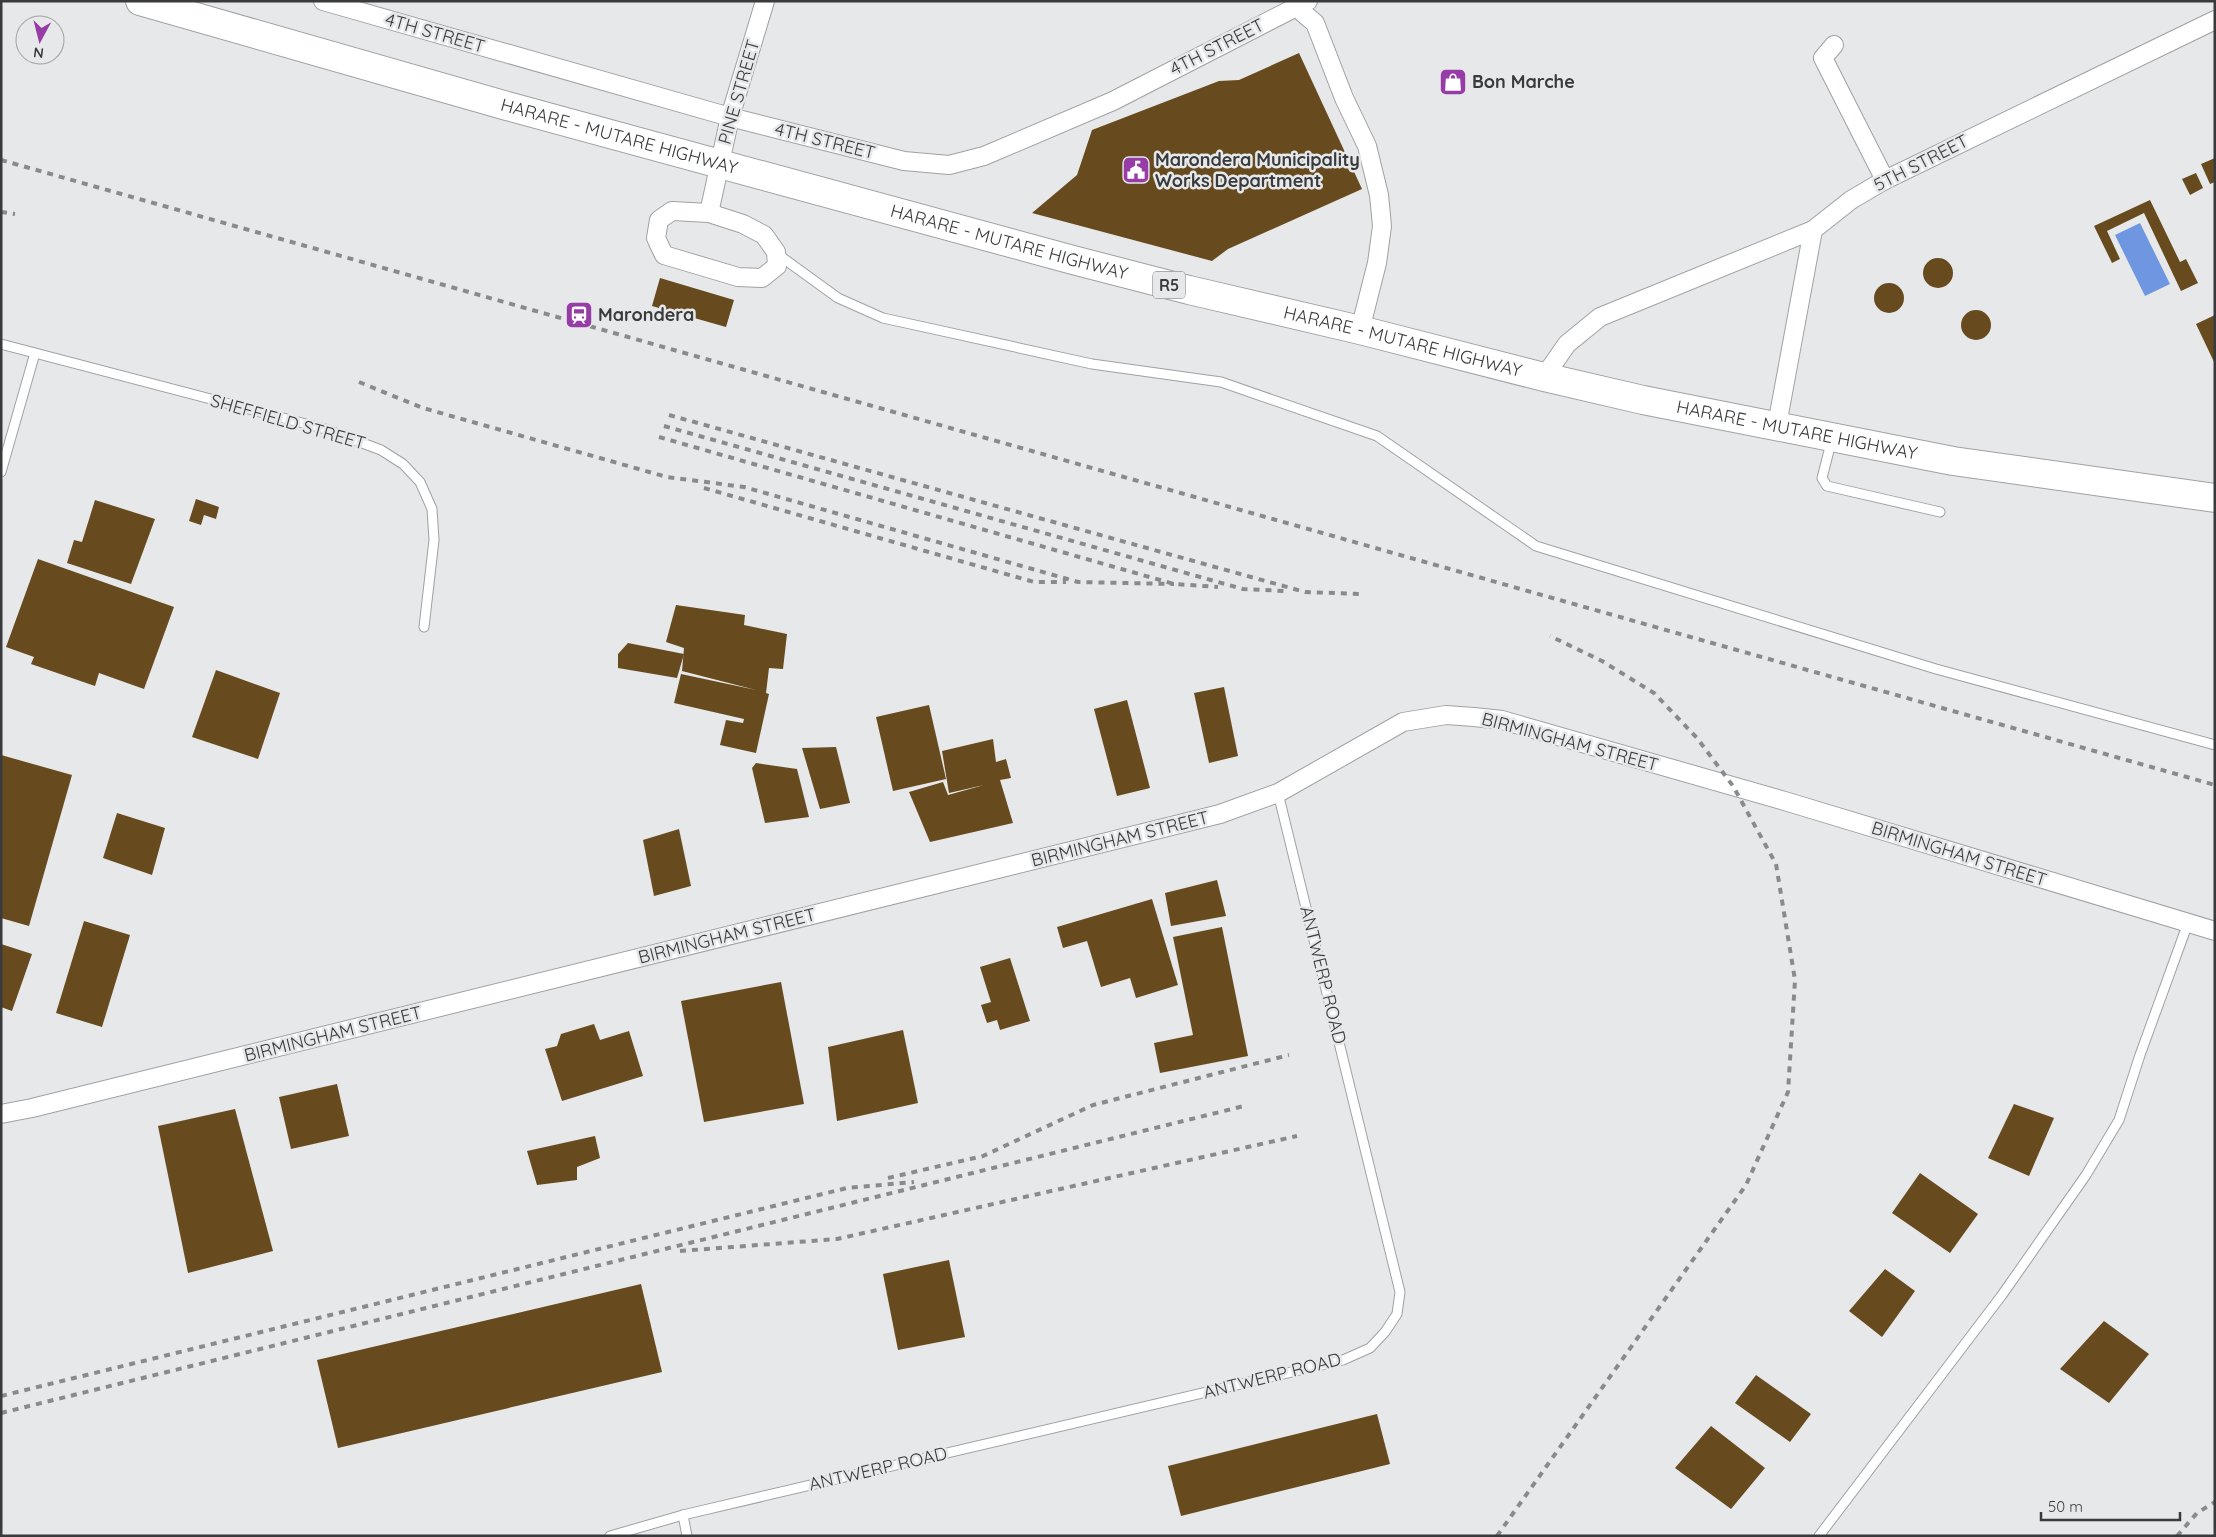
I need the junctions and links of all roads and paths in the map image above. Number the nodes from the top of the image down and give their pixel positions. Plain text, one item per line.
1 (140, 1) edge
2 (323, 1) edge
3 (765, 1) edge
4 (1319, 1) edge
5 (1301, 3) edge
6 (2215, 20) edge
7 (1315, 23) junction
8 (1834, 45) dead end
9 (730, 117) junction
10 (719, 164) junction
11 (1885, 180) junction
12 (709, 213) junction
13 (1813, 230) junction
14 (776, 252) junction
15 (1360, 330) junction
16 (1, 344) edge
17 (35, 353) junction
18 (1544, 377) junction
19 (1777, 425) junction
20 (1833, 436) junction
21 (1, 472) edge
22 (2215, 498) edge
23 (1940, 512) dead end
24 (424, 627) dead end
25 (2215, 745) edge
26 (1278, 793) junction
27 (2188, 923) junction
28 (2215, 931) edge
29 (1, 1114) edge
30 (683, 1514) junction
31 (622, 1534) edge
32 (610, 1536) edge
33 (687, 1536) edge
34 (1819, 1536) edge

1 - 10 highway, HARARE - MUTARE HIGHWAY / R5
2 - 9 street, 4TH STREET
3 - 9 street, PINE STREET
4 - 7 street
5 - 7 street
5 - 9 street, 4TH STREET
6 - 11 street, 5TH STREET
7 - 15 street
8 - 11 street
9 - 10 street, PINE STREET
10 - 12 street, PINE STREET
10 - 15 highway, HARARE - MUTARE HIGHWAY / R5
11 - 13 street, 5TH STREET
12 - 14 street
12 - 14 street
13 - 18 street, 5TH STREET
13 - 19 street
14 - 25 lane
15 - 18 highway, HARARE - MUTARE HIGHWAY / R5
16 - 17 lane, SHEFFIELD STREET
17 - 21 lane
17 - 24 lane, SHEFFIELD STREET
18 - 19 highway, HARARE - MUTARE HIGHWAY / R5
19 - 20 highway, HARARE - MUTARE HIGHWAY / R5
20 - 22 highway, HARARE - MUTARE HIGHWAY / R5
20 - 23 lane
26 - 27 street, BIRMINGHAM STREET
26 - 29 street, BIRMINGHAM STREET
26 - 30 lane, ANTWERP ROAD
27 - 28 street, BIRMINGHAM STREET
27 - 34 lane
30 - 31 lane, ANTWERP ROAD
30 - 33 lane
31 - 32 lane, ANTWERP ROAD

